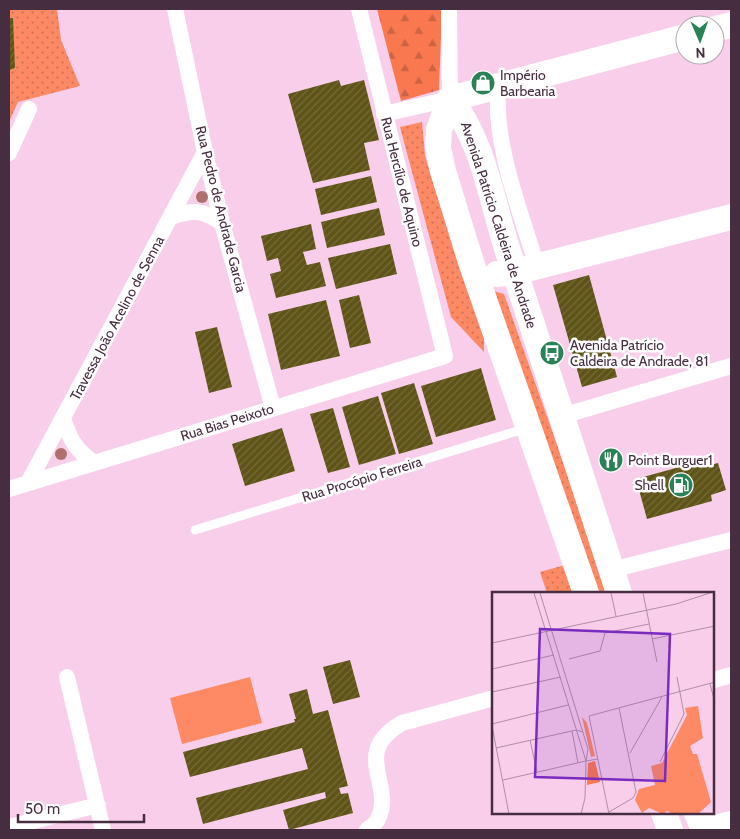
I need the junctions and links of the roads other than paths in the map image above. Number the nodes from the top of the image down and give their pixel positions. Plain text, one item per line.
1 (175, 9) edge
2 (359, 9) edge
3 (449, 9) edge
4 (675, 40) edge
5 (498, 87) junction
6 (450, 99) junction
7 (29, 109) dead end
8 (384, 114) junction
9 (205, 152) junction
10 (9, 154) edge
11 (171, 217) junction
12 (731, 217) edge
13 (222, 223) junction
14 (471, 262) junction
15 (526, 269) junction
16 (445, 356) joint
17 (731, 366) edge
18 (273, 408) junction
19 (562, 416) junction
20 (63, 419) junction
21 (528, 428) junction
22 (94, 463) junction
23 (28, 483) junction
24 (9, 489) edge
25 (195, 530) dead end
26 (731, 540) edge
27 (615, 581) edge
28 (586, 592) edge
29 (731, 675) edge
30 (68, 677) dead end
31 (715, 680) edge
32 (492, 699) edge
33 (98, 806) junction
34 (664, 814) edge
35 (731, 822) edge
36 (701, 826) edge
37 (9, 827) edge
38 (104, 830) edge
39 (367, 830) edge
40 (670, 830) edge

1 - 9 street, Rua Pedro de Andrade Garcia
2 - 8 street, Rua Hercílio de Aquino
3 - 6 street
4 - 5 main road
5 - 6 main road
5 - 15 street
6 - 8 street
6 - 14 main road, Avenida Patrício Caldeira de Andrade
6 - 15 main road, Avenida Patrício Caldeira de Andrade
7 - 10 street
8 - 16 street, Rua Hercílio de Aquino
9 - 11 street, Travessa João Acelino de Senna
9 - 13 street, Rua Pedro de Andrade Garcia
11 - 13 street
11 - 20 street, Travessa João Acelino de Senna
12 - 15 main road
13 - 18 street, Rua Pedro de Andrade Garcia
14 - 15 main road
14 - 21 main road, Avenida Patrício Caldeira de Andrade
15 - 19 main road, Avenida Patrício Caldeira de Andrade
16 - 18 street, Rua Bias Peixoto
17 - 19 street
18 - 22 street, Rua Bias Peixoto
19 - 27 main road, Avenida Patrício Caldeira de Andrade
20 - 22 street
20 - 23 street, Travessa João Acelino de Senna
21 - 25 lane, Rua Procópio Ferreira
21 - 28 main road, Avenida Patrício Caldeira de Andrade
22 - 23 street, Rua Bias Peixoto
23 - 24 street, Rua Bias Peixoto
26 - 27 street
29 - 31 street
30 - 33 street
32 - 39 street
33 - 37 street
33 - 38 street
34 - 40 main road
35 - 36 street

